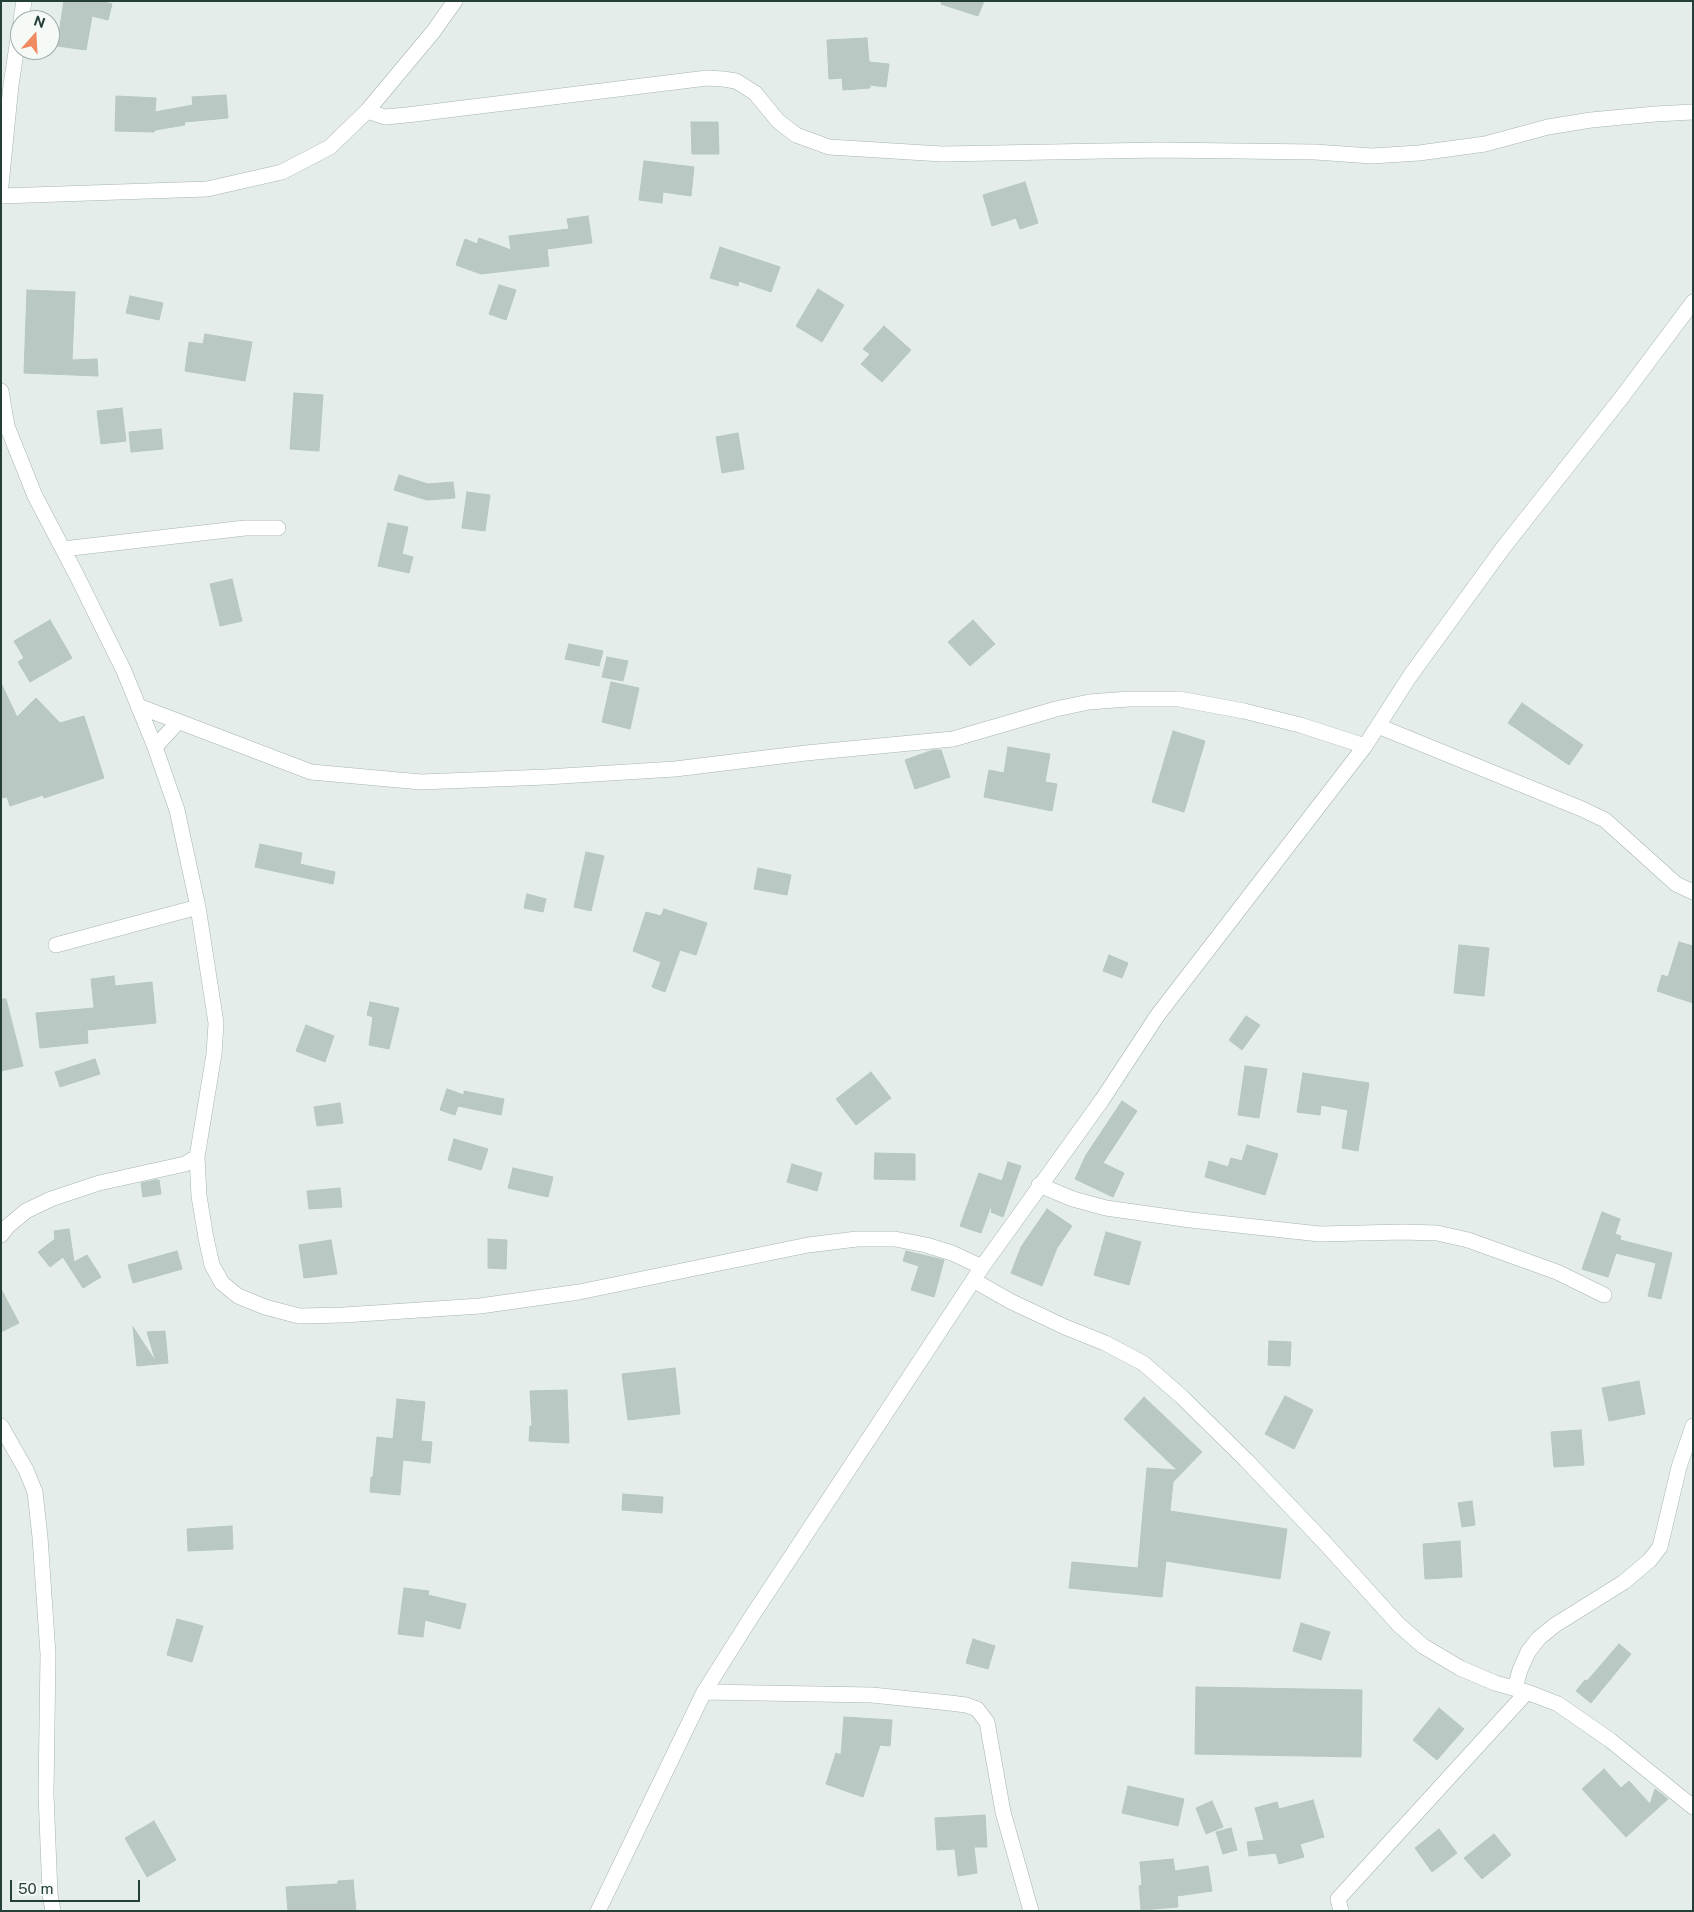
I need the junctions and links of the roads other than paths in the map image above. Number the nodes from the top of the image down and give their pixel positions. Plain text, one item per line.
1 (455, 1) edge
2 (14, 60) edge
3 (367, 111) junction
4 (1693, 112) edge
5 (1, 185) edge
6 (1, 196) edge
7 (1693, 302) edge
8 (1, 392) edge
9 (278, 528) dead end
10 (63, 549) junction
11 (138, 706) junction
12 (178, 722) junction
13 (1378, 726) junction
14 (1365, 746) junction
15 (155, 747) junction
16 (1693, 892) edge
17 (198, 907) junction
18 (56, 945) dead end
19 (197, 1157) junction
20 (1040, 1185) junction
21 (1, 1234) edge
22 (982, 1267) junction
23 (973, 1280) junction
24 (1604, 1295) dead end
25 (1, 1426) edge
26 (1693, 1426) edge
27 (1521, 1690) junction
28 (704, 1692) junction
29 (1693, 1806) edge
30 (52, 1911) edge
31 (598, 1911) edge
32 (1031, 1911) edge
33 (1341, 1911) edge

1 - 3 street
2 - 5 street
3 - 4 street
3 - 6 street
7 - 13 street
8 - 10 street
9 - 10 street
10 - 11 street
11 - 12 street
11 - 15 street
12 - 14 street
12 - 15 street
13 - 14 street
13 - 16 street
14 - 20 street
15 - 17 street
17 - 18 street
17 - 19 street
19 - 21 street
19 - 22 street
20 - 22 street
20 - 24 street
22 - 23 street
23 - 27 street
23 - 28 street
25 - 30 street
26 - 27 street
27 - 29 street
27 - 33 street
28 - 31 street
28 - 32 street

